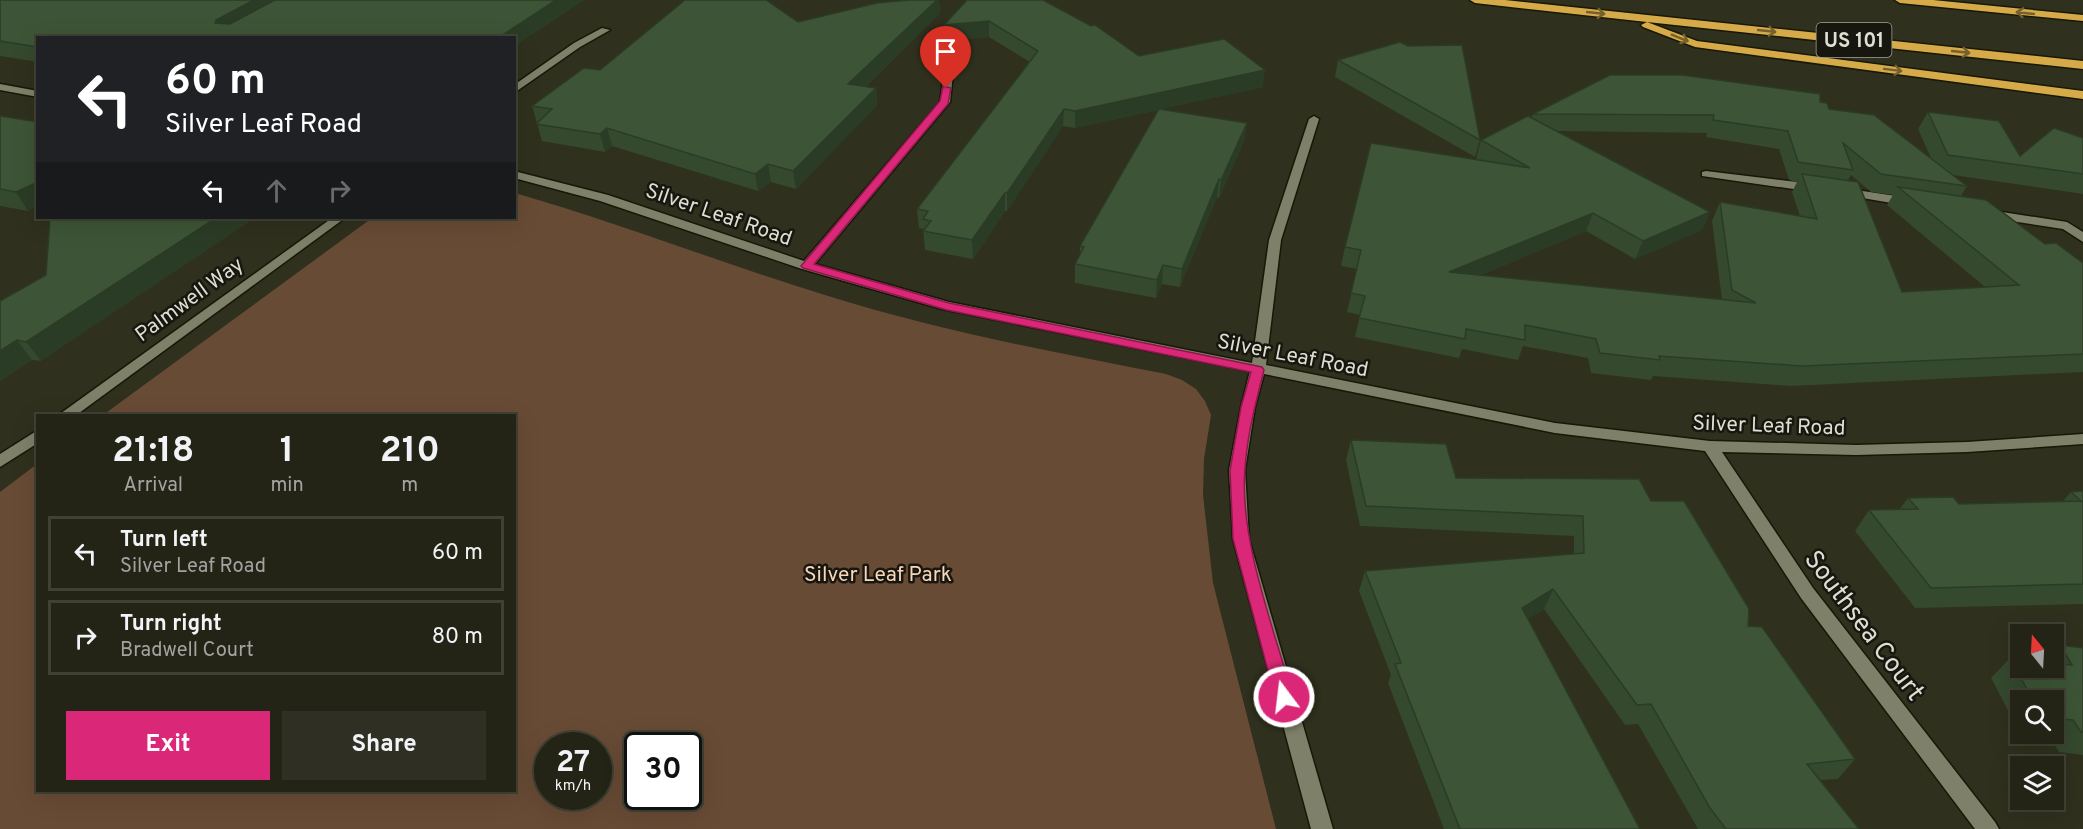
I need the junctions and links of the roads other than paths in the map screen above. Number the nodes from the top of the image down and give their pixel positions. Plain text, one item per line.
1 (1475, 0) edge
2 (1900, 0) edge
3 (1625, 16) junction
4 (2083, 18) edge
5 (605, 30) dead end
6 (2083, 65) edge
7 (948, 74) dead end
8 (0, 87) edge
9 (516, 89) edge
10 (36, 94) edge
11 (2083, 95) edge
12 (1314, 119) dead end
13 (1706, 174) dead end
14 (516, 175) edge
15 (1925, 205) edge
16 (1972, 212) edge
17 (338, 219) edge
18 (2083, 238) edge
19 (807, 266) junction
20 (1258, 370) junction
21 (67, 414) edge
22 (36, 436) edge
23 (2083, 439) edge
24 (1710, 446) junction
25 (0, 462) edge
26 (1322, 829) edge
27 (1988, 829) edge

1 -> 3 highway, US 101
4 -> 2 highway, US 101
3 -> 6 highway, US 101
3 -> 11 highway
5 - 9 street
7 - 19 street
8 - 10 street
12 - 20 street
13 - 15 street
14 - 19 street, Silver Leaf Road
16 - 18 street
17 - 21 street, Palmwell Way
19 - 20 street, Silver Leaf Road
20 - 24 street, Silver Leaf Road
20 - 26 street
22 - 25 street
23 - 24 street, Silver Leaf Road
24 - 27 street, Southsea Court

